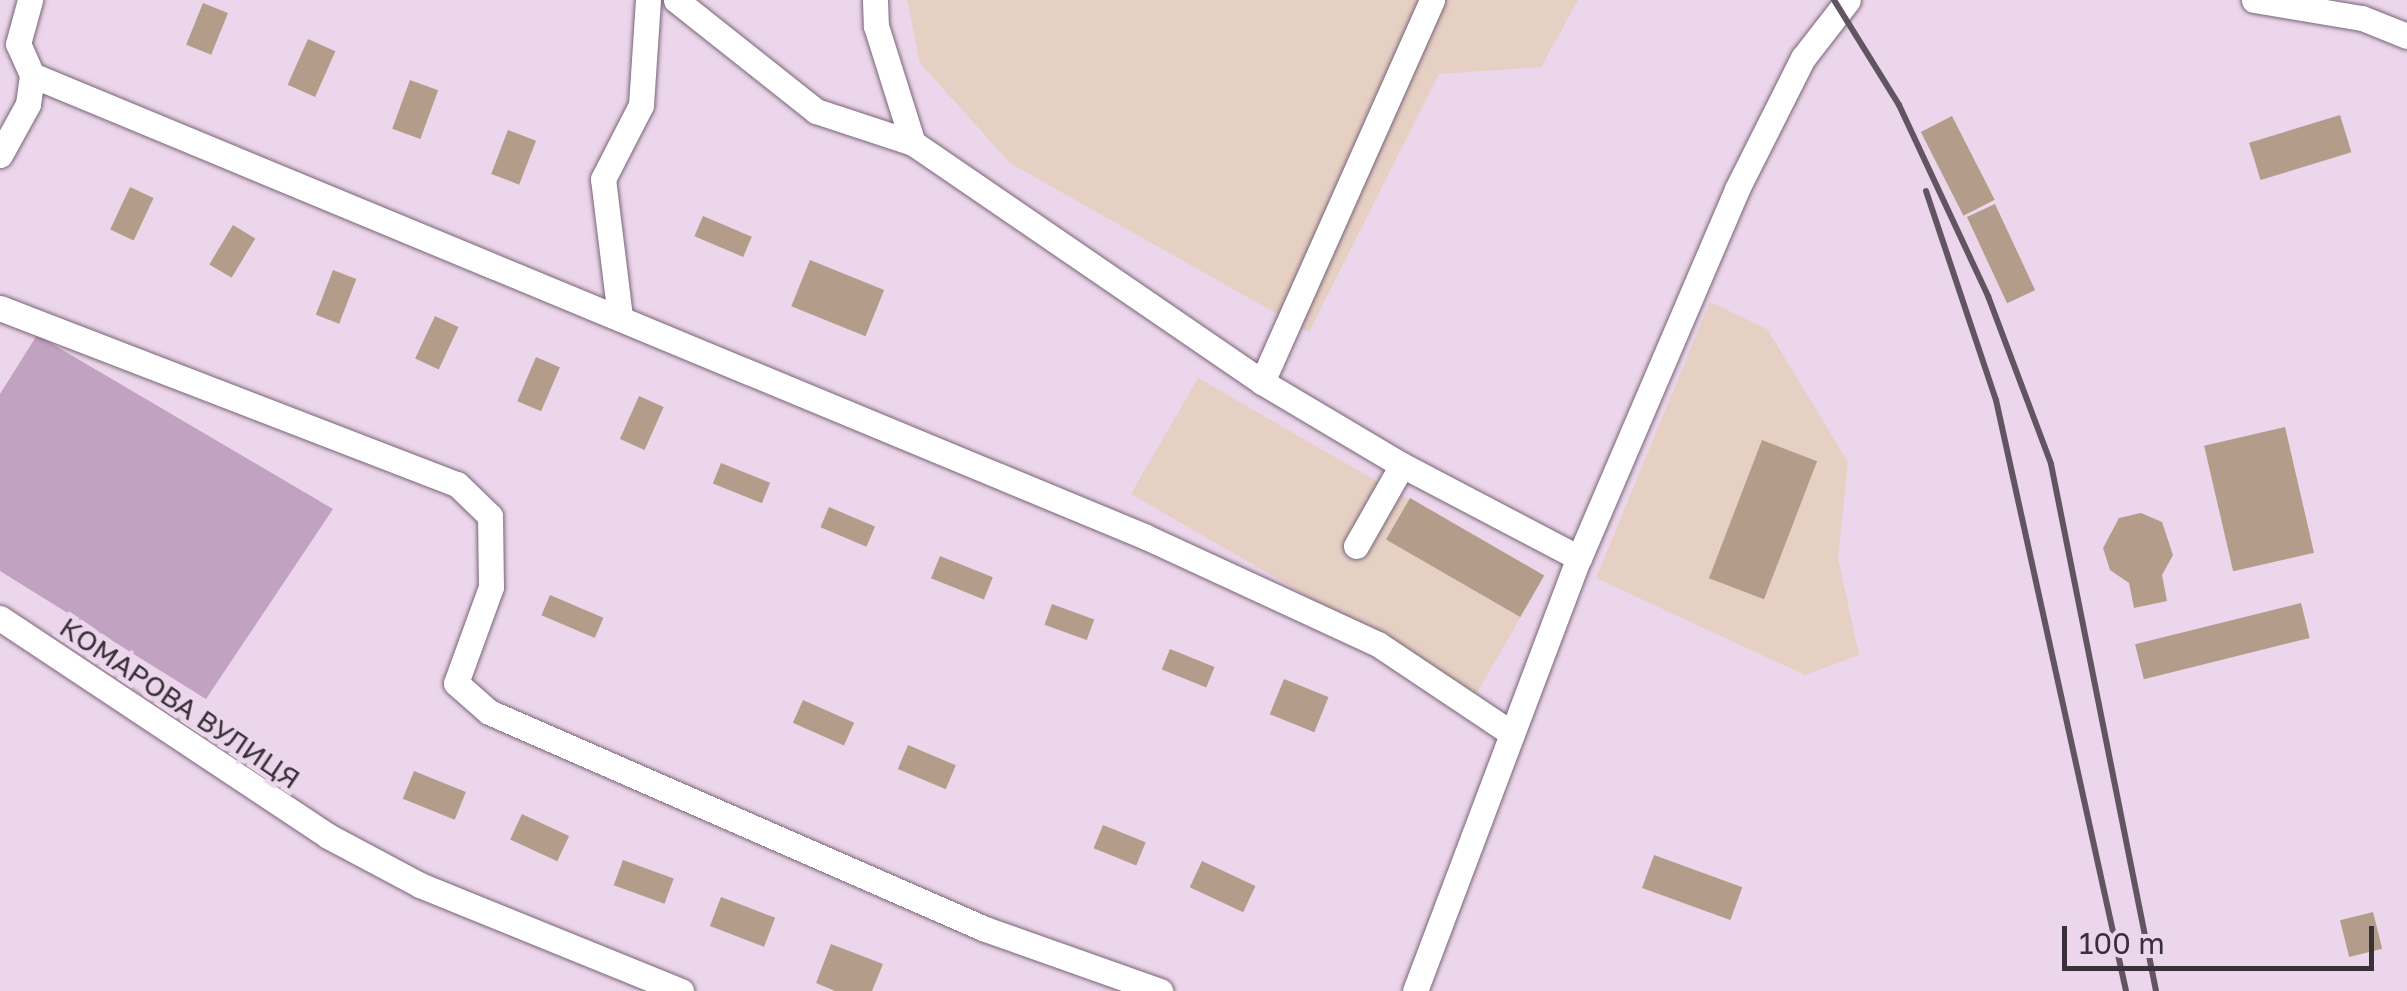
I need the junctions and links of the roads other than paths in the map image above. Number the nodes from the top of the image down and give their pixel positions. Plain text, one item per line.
1 (30, 0) edge
2 (648, 0) edge
3 (676, 0) edge
4 (876, 0) edge
5 (1432, 0) edge
6 (1848, 0) edge
7 (2254, 0) edge
8 (2407, 36) edge
9 (32, 75) junction
10 (912, 143) junction
11 (0, 155) edge
12 (0, 308) edge
13 (620, 317) junction
14 (1262, 382) junction
15 (1402, 465) junction
16 (1356, 546) dead end
17 (1580, 558) junction
18 (0, 618) edge
19 (1511, 733) junction
20 (682, 991) edge
21 (1160, 991) edge
22 (1415, 991) edge

1 - 9 street
2 - 13 street
3 - 10 street
4 - 10 street
5 - 14 street
6 - 17 street
7 - 8 street
9 - 11 street
9 - 13 street
10 - 14 street
12 - 21 street
13 - 19 street
14 - 15 street
15 - 16 street
15 - 17 street
17 - 19 street
18 - 20 street, КОМАРОВА ВУЛИЦЯ
19 - 22 street

